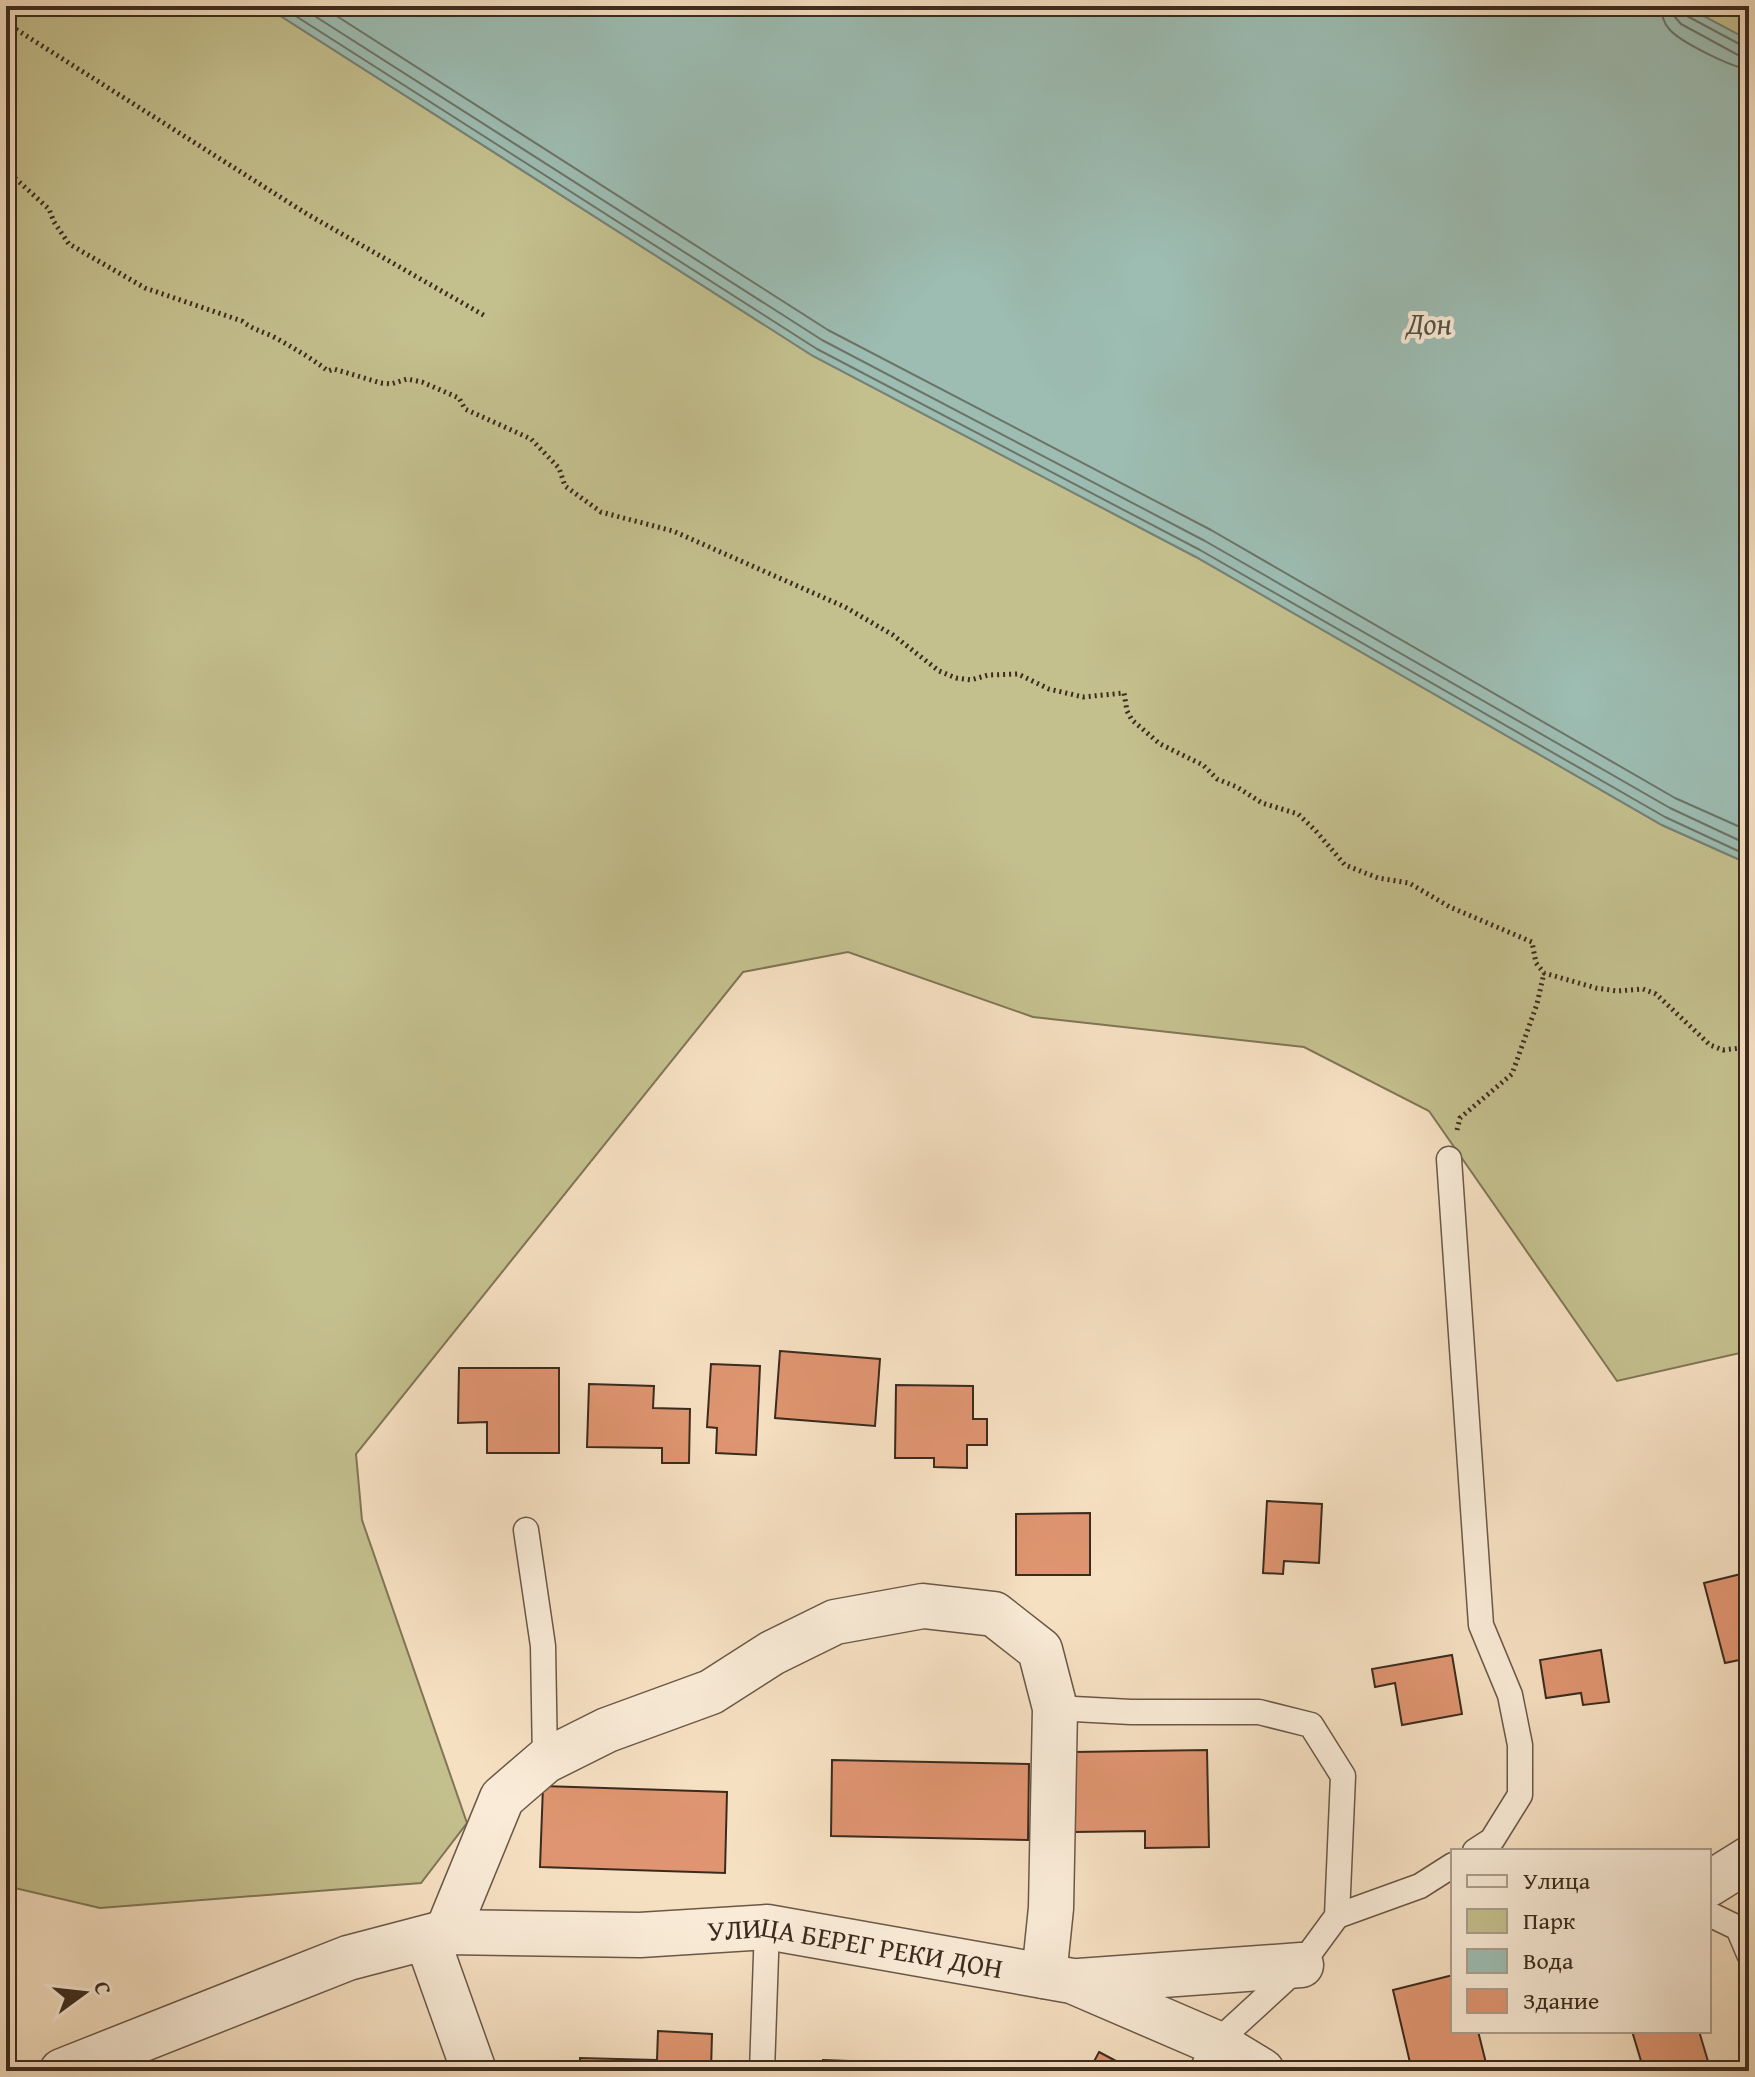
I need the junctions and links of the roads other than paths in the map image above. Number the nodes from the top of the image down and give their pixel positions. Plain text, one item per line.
1 (1449, 1159) road end
2 (526, 1530) dead end
3 (1055, 1708) junction
4 (545, 1761) junction
5 (1478, 1849) edge
6 (1749, 1859) edge
7 (1451, 1866) edge
8 (1711, 1883) edge
9 (1711, 1915) edge
10 (1337, 1916) junction
11 (767, 1927) junction
12 (437, 1936) junction
13 (1749, 1954) edge
14 (1301, 1965) junction
15 (1058, 1979) junction
16 (1208, 2057) edge
17 (65, 2071) edge
18 (474, 2071) edge
19 (762, 2071) edge
20 (1262, 2071) edge

1 - 5 lane
2 - 4 lane
3 - 4 street
3 - 10 lane
3 - 15 street
4 - 12 street
6 - 8 street
7 - 10 lane
9 - 13 lane
10 - 14 lane
11 - 12 street, УЛИЦА БЕРЕГ РЕКИ ДОН
11 - 15 street, УЛИЦА БЕРЕГ РЕКИ ДОН
11 - 19 lane
12 - 17 street, УЛИЦА БЕРЕГ РЕКИ ДОН
12 - 18 street
14 - 15 street
14 - 16 lane
15 - 16 street, УЛИЦА БЕРЕГ РЕКИ ДОН
16 - 20 street, УЛИЦА БЕРЕГ РЕКИ ДОН

